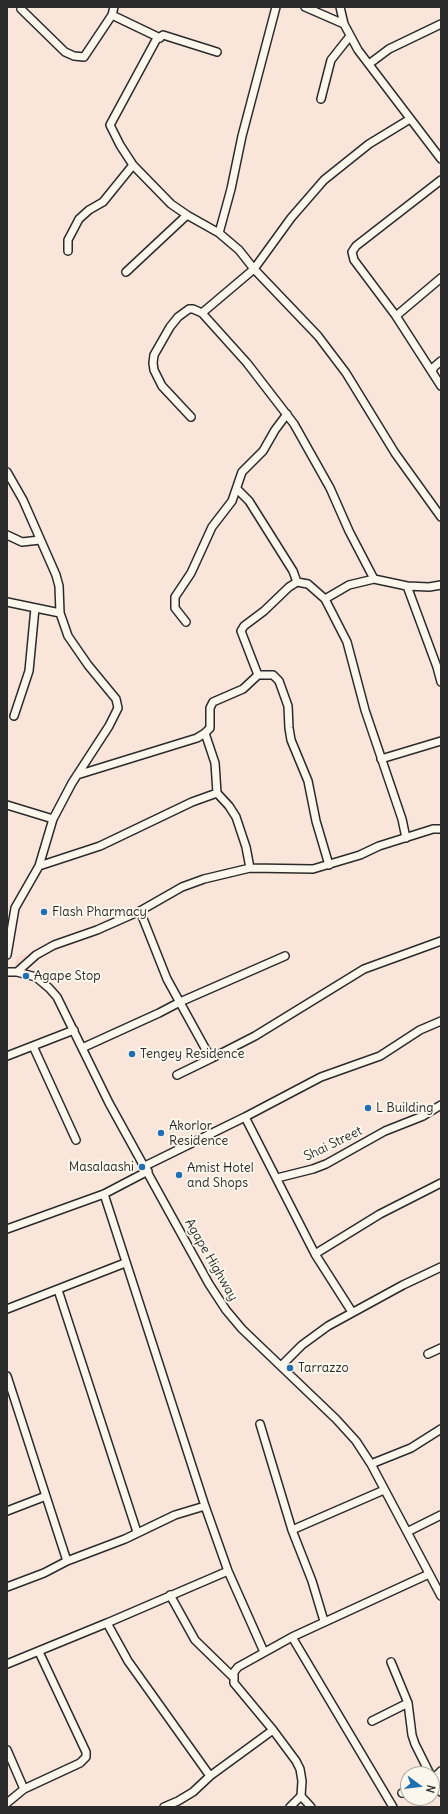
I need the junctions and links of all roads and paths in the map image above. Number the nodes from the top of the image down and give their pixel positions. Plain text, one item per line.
1 (114, 7) edge
2 (276, 7) edge
3 (305, 7) edge
4 (340, 7) edge
5 (21, 9) dead end
6 (112, 15) junction
7 (344, 24) junction
8 (441, 24) edge
9 (350, 36) junction
10 (160, 38) junction
11 (217, 52) dead end
12 (369, 64) junction
13 (321, 99) dead end
14 (410, 119) junction
15 (441, 159) edge
16 (134, 164) junction
17 (441, 180) edge
18 (187, 215) junction
19 (219, 233) junction
20 (68, 251) dead end
21 (254, 269) junction
22 (126, 272) dead end
23 (441, 278) edge
24 (202, 313) junction
25 (396, 316) junction
26 (441, 361) edge
27 (432, 372) junction
28 (441, 386) edge
29 (287, 414) junction
30 (191, 417) dead end
31 (7, 472) edge
32 (237, 489) junction
33 (441, 517) edge
34 (7, 535) edge
35 (40, 540) junction
36 (374, 579) junction
37 (297, 582) junction
38 (441, 585) edge
39 (407, 586) junction
40 (325, 599) junction
41 (7, 602) edge
42 (35, 608) junction
43 (60, 613) junction
44 (186, 622) dead end
45 (258, 675) junction
46 (441, 682) edge
47 (14, 716) dead end
48 (205, 733) junction
49 (441, 741) edge
50 (381, 759) junction
51 (77, 775) junction
52 (217, 793) junction
53 (7, 805) edge
54 (53, 819) junction
55 (441, 829) edge
56 (406, 838) junction
57 (329, 865) junction
58 (39, 866) junction
59 (250, 868) junction
60 (140, 911) junction
61 (441, 941) edge
62 (7, 955) edge
63 (285, 956) dead end
64 (7, 972) edge
65 (18, 972) junction
66 (180, 1002) junction
67 (441, 1021) edge
68 (74, 1030) junction
69 (33, 1046) junction
70 (82, 1048) junction
71 (7, 1056) edge
72 (212, 1058) junction
73 (177, 1075) dead end
74 (441, 1105) edge
75 (245, 1118) junction
76 (76, 1140) dead end
77 (146, 1169) junction
78 (277, 1178) junction
79 (441, 1183) edge
80 (104, 1194) junction
81 (7, 1229) edge
82 (315, 1254) junction
83 (125, 1263) junction
84 (441, 1267) edge
85 (58, 1290) junction
86 (7, 1309) edge
87 (352, 1312) junction
88 (441, 1348) edge
89 (428, 1354) dead end
90 (281, 1366) junction
91 (7, 1376) edge
92 (260, 1424) dead end
93 (441, 1429) edge
94 (371, 1464) junction
95 (384, 1490) junction
96 (46, 1496) junction
97 (205, 1506) junction
98 (7, 1511) edge
99 (441, 1515) edge
100 (292, 1530) junction
101 (138, 1532) junction
102 (407, 1532) junction
103 (66, 1561) junction
104 (228, 1571) junction
105 (429, 1574) junction
106 (7, 1588) edge
107 (170, 1595) junction
108 (441, 1596) edge
109 (324, 1621) junction
110 (107, 1623) junction
111 (292, 1637) junction
112 (39, 1652) junction
113 (264, 1652) junction
114 (391, 1662) dead end
115 (7, 1664) edge
116 (233, 1677) junction
117 (408, 1703) junction
118 (372, 1721) dead end
119 (274, 1730) junction
120 (7, 1750) edge
121 (428, 1766) edge
122 (210, 1776) junction
123 (24, 1789) junction
124 (301, 1796) junction
125 (7, 1803) edge
126 (164, 1807) edge
127 (290, 1807) edge
128 (311, 1807) edge
129 (393, 1807) edge

1 - 6 street
2 - 19 street
3 - 7 street
4 - 7 street
5 - 6 street
6 - 10 street
7 - 9 street
8 - 12 street
9 - 12 street
9 - 13 street
10 - 11 street
10 - 16 street
12 - 14 street
14 - 15 street
14 - 21 street
16 - 18 street
16 - 20 street
17 - 25 street
18 - 19 street
18 - 22 street
19 - 21 street
21 - 24 street
21 - 33 street
23 - 25 street
24 - 29 street
24 - 30 street
25 - 27 street
26 - 27 street
27 - 28 street
29 - 32 street
29 - 36 street
31 - 35 street
32 - 37 street
32 - 44 street
34 - 35 street
35 - 43 street
36 - 39 street
36 - 40 street
37 - 40 street
37 - 45 street
38 - 39 street
39 - 46 street
40 - 50 street
41 - 42 street
42 - 43 street
42 - 47 street
43 - 51 street
45 - 48 street
45 - 57 street
48 - 51 street
48 - 52 street
49 - 50 street
50 - 56 street
51 - 54 street
52 - 58 street
52 - 59 street
53 - 54 street
54 - 58 street
55 - 56 street
56 - 57 street
57 - 59 street
58 - 62 street
59 - 60 street
60 - 65 street
60 - 66 street
61 - 72 street
63 - 66 street
64 - 65 street, Agape Highway
65 - 68 street, Agape Highway
66 - 70 street
66 - 72 street
67 - 75 street
68 - 69 street
68 - 70 street, Agape Highway
69 - 71 street
69 - 76 street
70 - 77 street, Agape Highway
72 - 73 street
74 - 78 street, Shai Street
75 - 77 street
75 - 78 street
77 - 80 street
77 - 90 street, Agape Highway
78 - 82 street
79 - 82 street
80 - 81 street
80 - 83 street
82 - 87 street
83 - 85 street
83 - 97 street
84 - 87 street
85 - 86 street
85 - 101 street
87 - 90 street
88 - 89 street
90 - 94 street, Agape Highway
91 - 96 street
92 - 100 street
93 - 94 street
94 - 95 street, Agape Highway
95 - 100 street
95 - 102 street, Agape Highway
96 - 98 street
96 - 103 street
97 - 101 street
97 - 104 street
99 - 102 street
100 - 109 street
101 - 103 street
102 - 105 street, Agape Highway
103 - 106 street
104 - 107 street
104 - 113 street
105 - 108 street, Agape Highway
105 - 109 street
107 - 110 street
107 - 116 street
109 - 111 street
110 - 112 street
110 - 122 street
111 - 113 street
111 - 129 street
112 - 115 street
112 - 123 street
113 - 116 street
114 - 117 street
116 - 119 street
117 - 118 street
117 - 121 street
119 - 122 street
119 - 124 street
120 - 123 street
122 - 126 street
123 - 125 street
124 - 127 street
124 - 128 street

